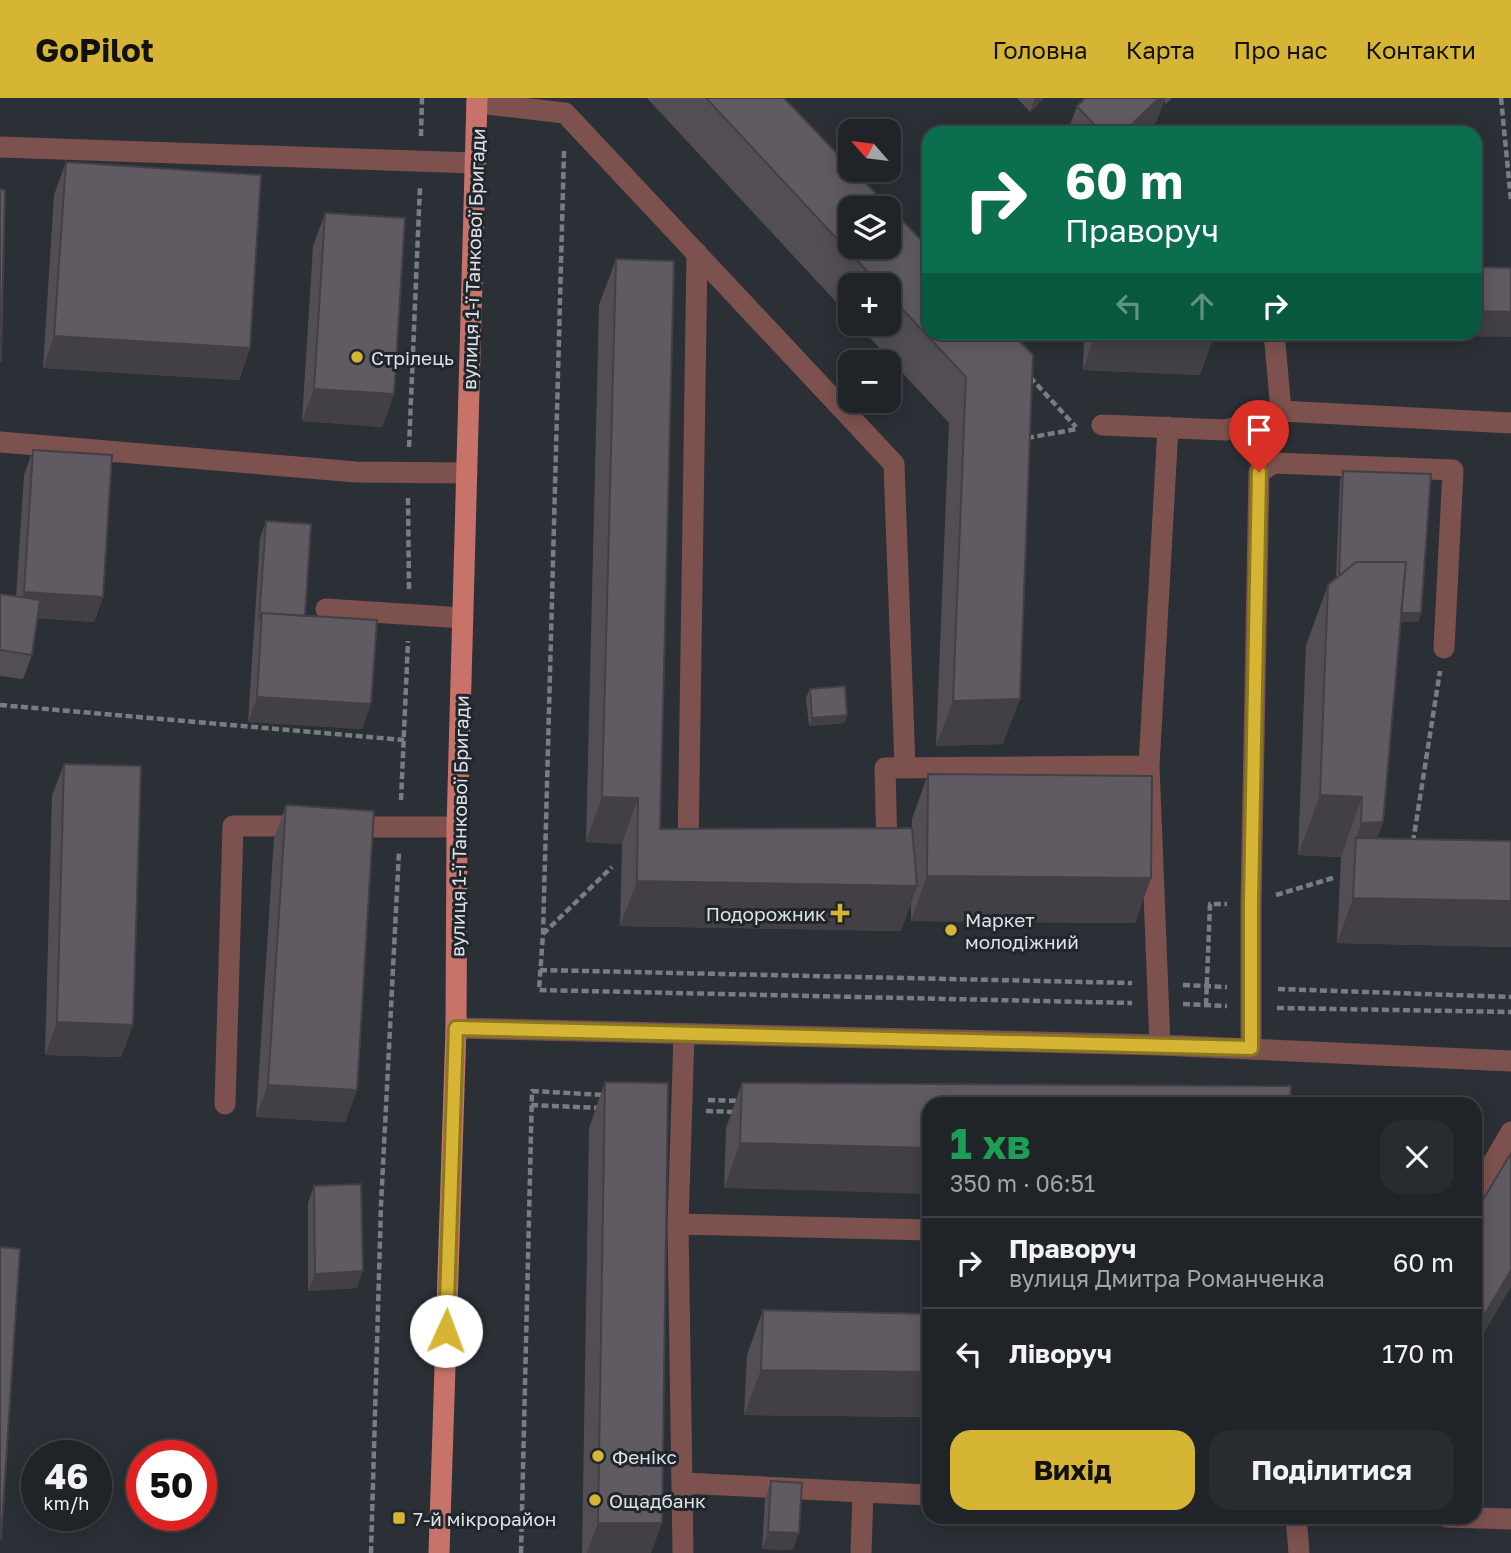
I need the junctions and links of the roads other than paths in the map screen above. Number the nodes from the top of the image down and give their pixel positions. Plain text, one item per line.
1 (477, 101) edge
2 (0, 147) edge
3 (474, 163) junction
4 (697, 253) junction
5 (1274, 340) edge
6 (1273, 415) junction
7 (1511, 423) edge
8 (1102, 425) dead end
9 (1168, 428) junction
10 (0, 442) edge
11 (1274, 463) junction
12 (467, 474) junction
13 (326, 609) dead end
14 (463, 618) junction
15 (1444, 648) road end
16 (1149, 766) junction
17 (905, 767) junction
18 (457, 827) junction
19 (715, 850) edge
20 (860, 850) edge
21 (456, 1028) junction
22 (684, 1035) junction
23 (1160, 1045) junction
24 (1251, 1048) junction
25 (1511, 1061) edge
26 (225, 1104) dead end
27 (1511, 1132) edge
28 (1482, 1182) edge
29 (678, 1224) junction
30 (922, 1230) edge
31 (682, 1483) junction
32 (863, 1492) junction
33 (922, 1495) edge
34 (1482, 1518) edge
35 (1511, 1519) edge
36 (1297, 1524) edge
37 (439, 1553) edge
38 (683, 1553) edge
39 (861, 1553) edge
40 (1299, 1553) edge

1 - 3 main road, вулиця 1-ї Танкової Бригади
1 - 4 street
2 - 3 street
3 - 12 main road, вулиця 1-ї Танкової Бригади
4 - 17 street
4 - 19 street
5 - 6 street
6 - 7 street
6 - 9 street
6 - 11 street
8 - 9 street
9 - 16 street
10 - 12 street
11 - 15 street
11 - 24 street
12 - 14 main road, вулиця 1-ї Танкової Бригади
13 - 14 street
14 - 18 main road, вулиця 1-ї Танкової Бригади
16 - 17 street
16 - 23 street
17 - 20 street
18 - 21 main road, вулиця 1-ї Танкової Бригади
18 - 26 street
21 - 22 street
21 - 37 main road, вулиця 1-ї Танкової Бригади
22 - 23 street
22 - 29 street
23 - 24 street
24 - 25 street
27 - 28 street
29 - 30 street
29 - 31 street
31 - 32 street
31 - 38 street
32 - 33 street
32 - 39 street
34 - 35 street
36 - 40 street

